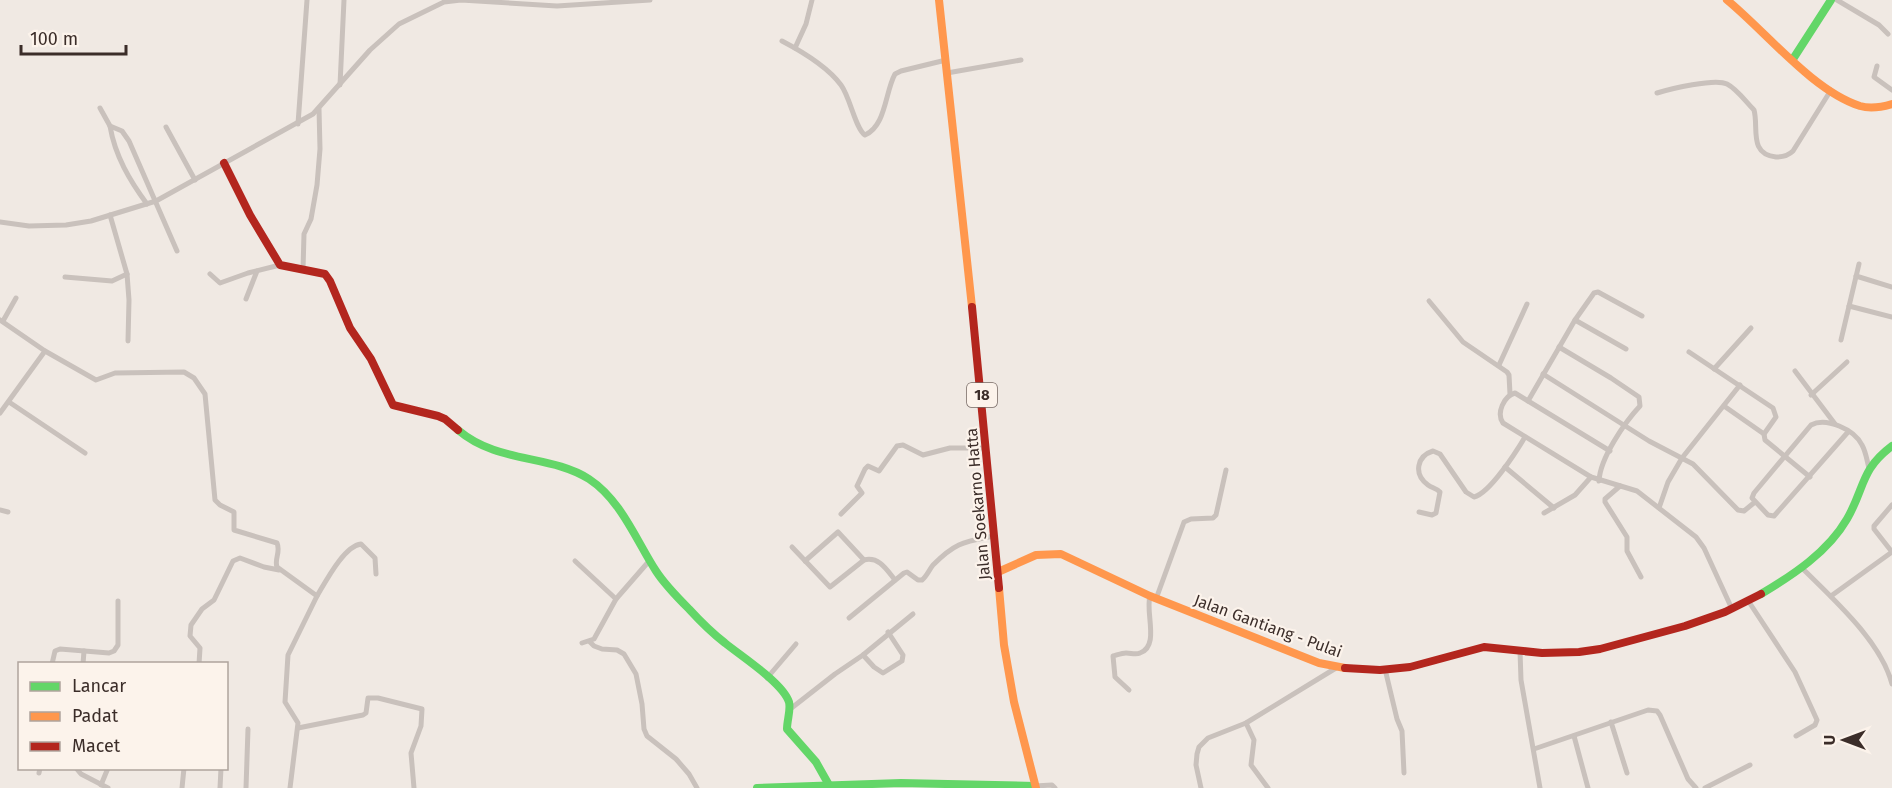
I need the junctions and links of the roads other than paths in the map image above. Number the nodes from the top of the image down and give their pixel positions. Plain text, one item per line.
1 (307, 0) edge
2 (344, 0) edge
3 (650, 0) edge
4 (812, 0) edge
5 (939, 0) edge
6 (1727, 0) edge
7 (1831, 0) edge
8 (1837, 0) edge
9 (478, 1) edge
10 (512, 2) edge
11 (557, 3) edge
12 (1888, 34) dead end
13 (782, 41) dead end
14 (795, 48) junction
15 (1793, 59) junction
16 (946, 60) junction
17 (1021, 60) dead end
18 (1877, 66) dead end
19 (947, 73) junction
20 (340, 86) junction
21 (1831, 90) junction
22 (1892, 90) edge
23 (1657, 93) dead end
24 (1892, 104) edge
25 (100, 108) dead end
26 (319, 108) junction
27 (298, 124) junction
28 (110, 126) junction
29 (166, 127) dead end
30 (224, 163) junction
31 (195, 180) junction
32 (156, 201) junction
33 (147, 204) junction
34 (110, 215) junction
35 (0, 222) edge
36 (177, 251) dead end
37 (1859, 264) dead end
38 (280, 265) junction
39 (303, 270) junction
40 (257, 271) junction
41 (127, 274) junction
42 (210, 274) dead end
43 (1856, 276) junction
44 (65, 277) dead end
45 (1892, 287) edge
46 (16, 298) dead end
47 (246, 299) dead end
48 (1430, 301) dead end
49 (1527, 304) dead end
50 (1849, 306) junction
51 (1642, 316) dead end
52 (1892, 317) edge
53 (2, 320) edge
54 (1575, 320) junction
55 (1751, 328) dead end
56 (1841, 340) dead end
57 (128, 341) dead end
58 (1559, 347) junction
59 (1626, 349) dead end
60 (45, 351) junction
61 (1689, 352) dead end
62 (1847, 362) dead end
63 (1499, 365) junction
64 (1714, 369) junction
65 (1795, 371) dead end
66 (1543, 374) junction
67 (1740, 385) junction
68 (1510, 394) junction
69 (1812, 395) junction
70 (1528, 401) junction
71 (9, 402) junction
72 (1724, 406) junction
73 (0, 413) edge
74 (1623, 424) junction
75 (1835, 424) junction
76 (1848, 432) junction
77 (1764, 434) junction
78 (1525, 437) junction
79 (1892, 446) edge
80 (986, 448) junction
81 (1610, 451) junction
82 (85, 453) dead end
83 (1785, 457) junction
84 (1682, 458) junction
85 (1505, 467) junction
86 (1869, 468) junction
87 (1226, 470) dead end
88 (1591, 477) junction
89 (1810, 477) junction
90 (1599, 481) junction
91 (1620, 486) junction
92 (1755, 502) junction
93 (1892, 505) edge
94 (1554, 508) junction
95 (1659, 508) junction
96 (0, 510) edge
97 (8, 512) dead end
98 (1419, 512) dead end
99 (1544, 513) dead end
100 (841, 514) dead end
101 (995, 536) junction
102 (792, 547) dead end
103 (650, 560) junction
104 (864, 560) junction
105 (575, 561) dead end
106 (805, 561) junction
107 (1801, 567) junction
108 (279, 570) junction
109 (998, 572) junction
110 (376, 574) dead end
111 (1641, 577) dead end
112 (895, 580) junction
113 (316, 596) junction
114 (1831, 596) junction
115 (1153, 598) junction
116 (616, 599) junction
117 (118, 601) dead end
118 (1749, 602) junction
119 (1732, 609) junction
120 (913, 614) dead end
121 (849, 618) dead end
122 (888, 632) junction
123 (590, 642) junction
124 (582, 643) dead end
125 (796, 644) dead end
126 (84, 651) junction
127 (1520, 651) junction
128 (863, 655) junction
129 (52, 662) edge
130 (84, 662) edge
131 (200, 662) edge
132 (1336, 668) junction
133 (1385, 669) junction
134 (767, 678) junction
135 (1892, 684) edge
136 (1129, 690) dead end
137 (789, 710) junction
138 (1611, 722) junction
139 (1246, 723) junction
140 (298, 728) junction
141 (248, 729) dead end
142 (1574, 736) junction
143 (1796, 736) dead end
144 (1534, 749) junction
145 (1750, 765) dead end
146 (78, 770) edge
147 (108, 770) edge
148 (184, 770) edge
149 (222, 770) edge
150 (1404, 773) dead end
151 (1627, 773) dead end
152 (829, 784) junction
153 (105, 786) edge
154 (939, 786) edge
155 (804, 787) edge
156 (1036, 787) edge
157 (182, 788) edge
158 (219, 788) edge
159 (246, 788) edge
160 (290, 788) edge
161 (414, 788) edge
162 (697, 788) edge
163 (757, 788) edge
164 (1056, 788) edge
165 (1201, 788) edge
166 (1268, 788) edge
167 (1540, 788) edge
168 (1588, 788) edge
169 (1696, 788) edge
170 (1705, 788) edge

1 - 27 street
2 - 20 street
3 - 11 street
4 - 14 street
5 - 16 main road, Jalan Soekarno Hatta / 18
6 - 15 main road
7 - 15 main road
8 - 12 street
9 - 10 street
9 - 20 street
10 - 11 street
13 - 14 street
14 - 16 street
15 - 21 main road
16 - 19 main road, Jalan Soekarno Hatta / 18
17 - 19 street
18 - 22 street
19 - 80 main road, Jalan Soekarno Hatta / 18
20 - 26 street
21 - 23 street
21 - 24 main road
25 - 28 street
26 - 27 street
26 - 39 street
27 - 30 street
28 - 32 street
28 - 33 street
29 - 31 street
30 - 31 street
30 - 38 main road
31 - 32 street
32 - 33 street
32 - 36 street
33 - 34 street
34 - 35 street
34 - 41 street
37 - 43 street
38 - 39 main road
38 - 40 street
39 - 103 main road
40 - 42 street
40 - 47 street
41 - 44 street
41 - 57 street
43 - 45 street
43 - 50 street
46 - 53 street
48 - 63 street
49 - 63 street
50 - 52 street
50 - 56 street
51 - 54 street
53 - 60 street
54 - 58 street
54 - 59 street
55 - 64 street
58 - 66 street
58 - 74 street
60 - 71 street
60 - 108 street
61 - 64 street
62 - 69 street
63 - 68 street
64 - 67 street
65 - 69 street
66 - 70 street
66 - 74 street
67 - 72 street
67 - 77 street
68 - 70 street
68 - 78 street
69 - 75 street
70 - 81 street
71 - 73 street
71 - 82 street
72 - 77 street
72 - 84 street
74 - 81 street
74 - 84 street
75 - 76 street
75 - 83 street
76 - 86 street
76 - 89 street
77 - 83 street
78 - 85 street
78 - 88 street
79 - 86 main road, Jalan Gantiang - Pulai
80 - 100 street
80 - 101 main road, Jalan Soekarno Hatta / 18
81 - 90 street
83 - 89 street
83 - 92 street
84 - 92 street
84 - 95 street
85 - 94 street
85 - 98 street
86 - 107 main road, Jalan Gantiang - Pulai
87 - 115 street
88 - 90 street
88 - 94 street
89 - 92 street
90 - 91 street
91 - 95 street
91 - 111 street
93 - 114 street
94 - 99 street
95 - 119 street
96 - 97 street
101 - 109 main road, Jalan Soekarno Hatta / 18
101 - 112 street
102 - 106 street
103 - 116 street
103 - 134 main road
104 - 106 street
104 - 106 street
104 - 112 street
105 - 116 street
107 - 114 street
107 - 118 main road, Jalan Gantiang - Pulai
108 - 113 street
108 - 131 street
109 - 115 main road, Jalan Gantiang - Pulai
109 - 156 main road, Jalan Soekarno Hatta / 18
110 - 113 street
112 - 121 street
113 - 140 street
114 - 135 street
115 - 132 main road, Jalan Gantiang - Pulai
115 - 136 street
116 - 123 street
117 - 126 street
118 - 119 main road, Jalan Gantiang - Pulai
118 - 143 street
119 - 127 main road, Jalan Gantiang - Pulai
120 - 122 street
122 - 128 street
122 - 128 street
123 - 124 street
123 - 162 street
125 - 134 street
126 - 129 street
126 - 130 street
127 - 133 main road, Jalan Gantiang - Pulai
127 - 144 street
128 - 137 street
132 - 133 main road, Jalan Gantiang - Pulai
132 - 139 street
133 - 150 street
134 - 137 main road
137 - 152 main road
138 - 142 street
138 - 151 street
138 - 169 street
139 - 165 street
139 - 166 street
140 - 160 street
140 - 161 street
141 - 159 street
142 - 144 street
142 - 168 street
144 - 167 street
145 - 170 street
146 - 153 street
147 - 153 street
148 - 157 street
149 - 158 street
152 - 154 main road
152 - 155 main road
154 - 156 main road
155 - 163 main road
156 - 164 street

